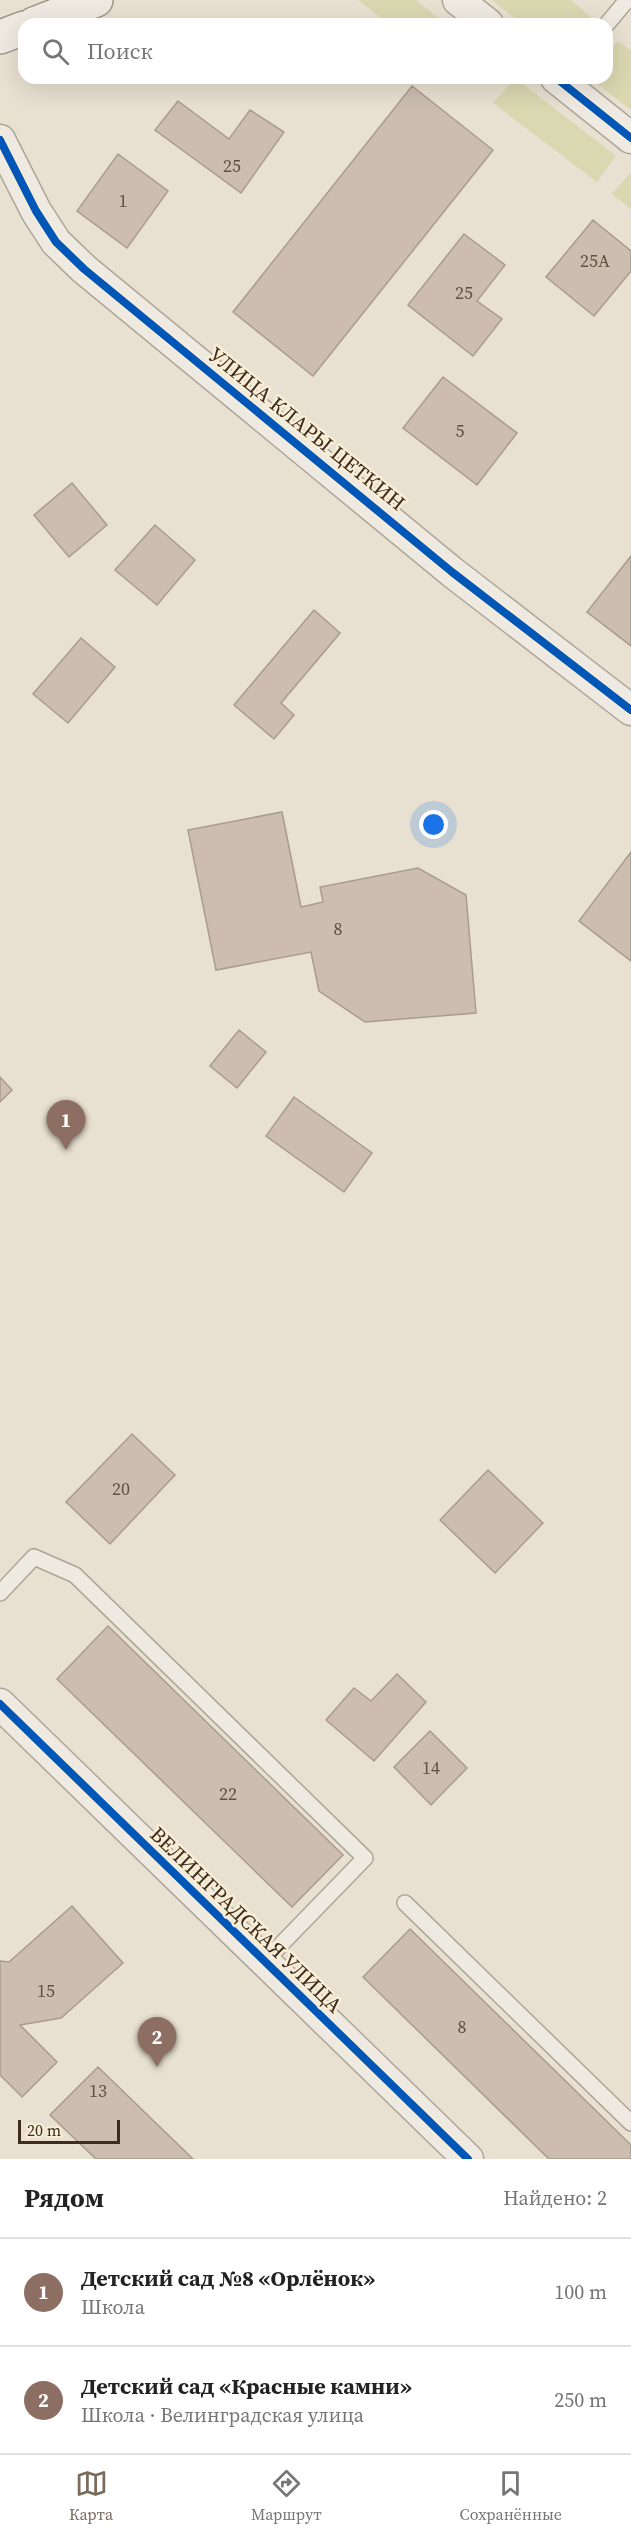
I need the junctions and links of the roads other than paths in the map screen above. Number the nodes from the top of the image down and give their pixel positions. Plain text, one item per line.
1 (96, 0) edge
2 (458, 0) edge
3 (627, 0) edge
4 (50, 18) edge
5 (480, 18) edge
6 (612, 18) edge
7 (18, 30) edge
8 (0, 38) edge
9 (565, 84) edge
10 (631, 138) edge
11 (0, 140) edge
12 (631, 710) edge
13 (0, 1593) edge
14 (2, 1709) edge
15 (405, 1903) dead end
16 (263, 1963) junction
17 (631, 2123) edge
18 (468, 2159) edge

1 - 4 main road
2 - 5 street
3 - 6 lane
7 - 8 main road
9 - 10 street
11 - 12 street, УЛИЦА КЛАРЫ ЦЕТКИН
13 - 16 lane
14 - 16 street, ВЕЛИНГРАДСКАЯ УЛИЦА
15 - 17 lane
16 - 18 street, ВЕЛИНГРАДСКАЯ УЛИЦА

